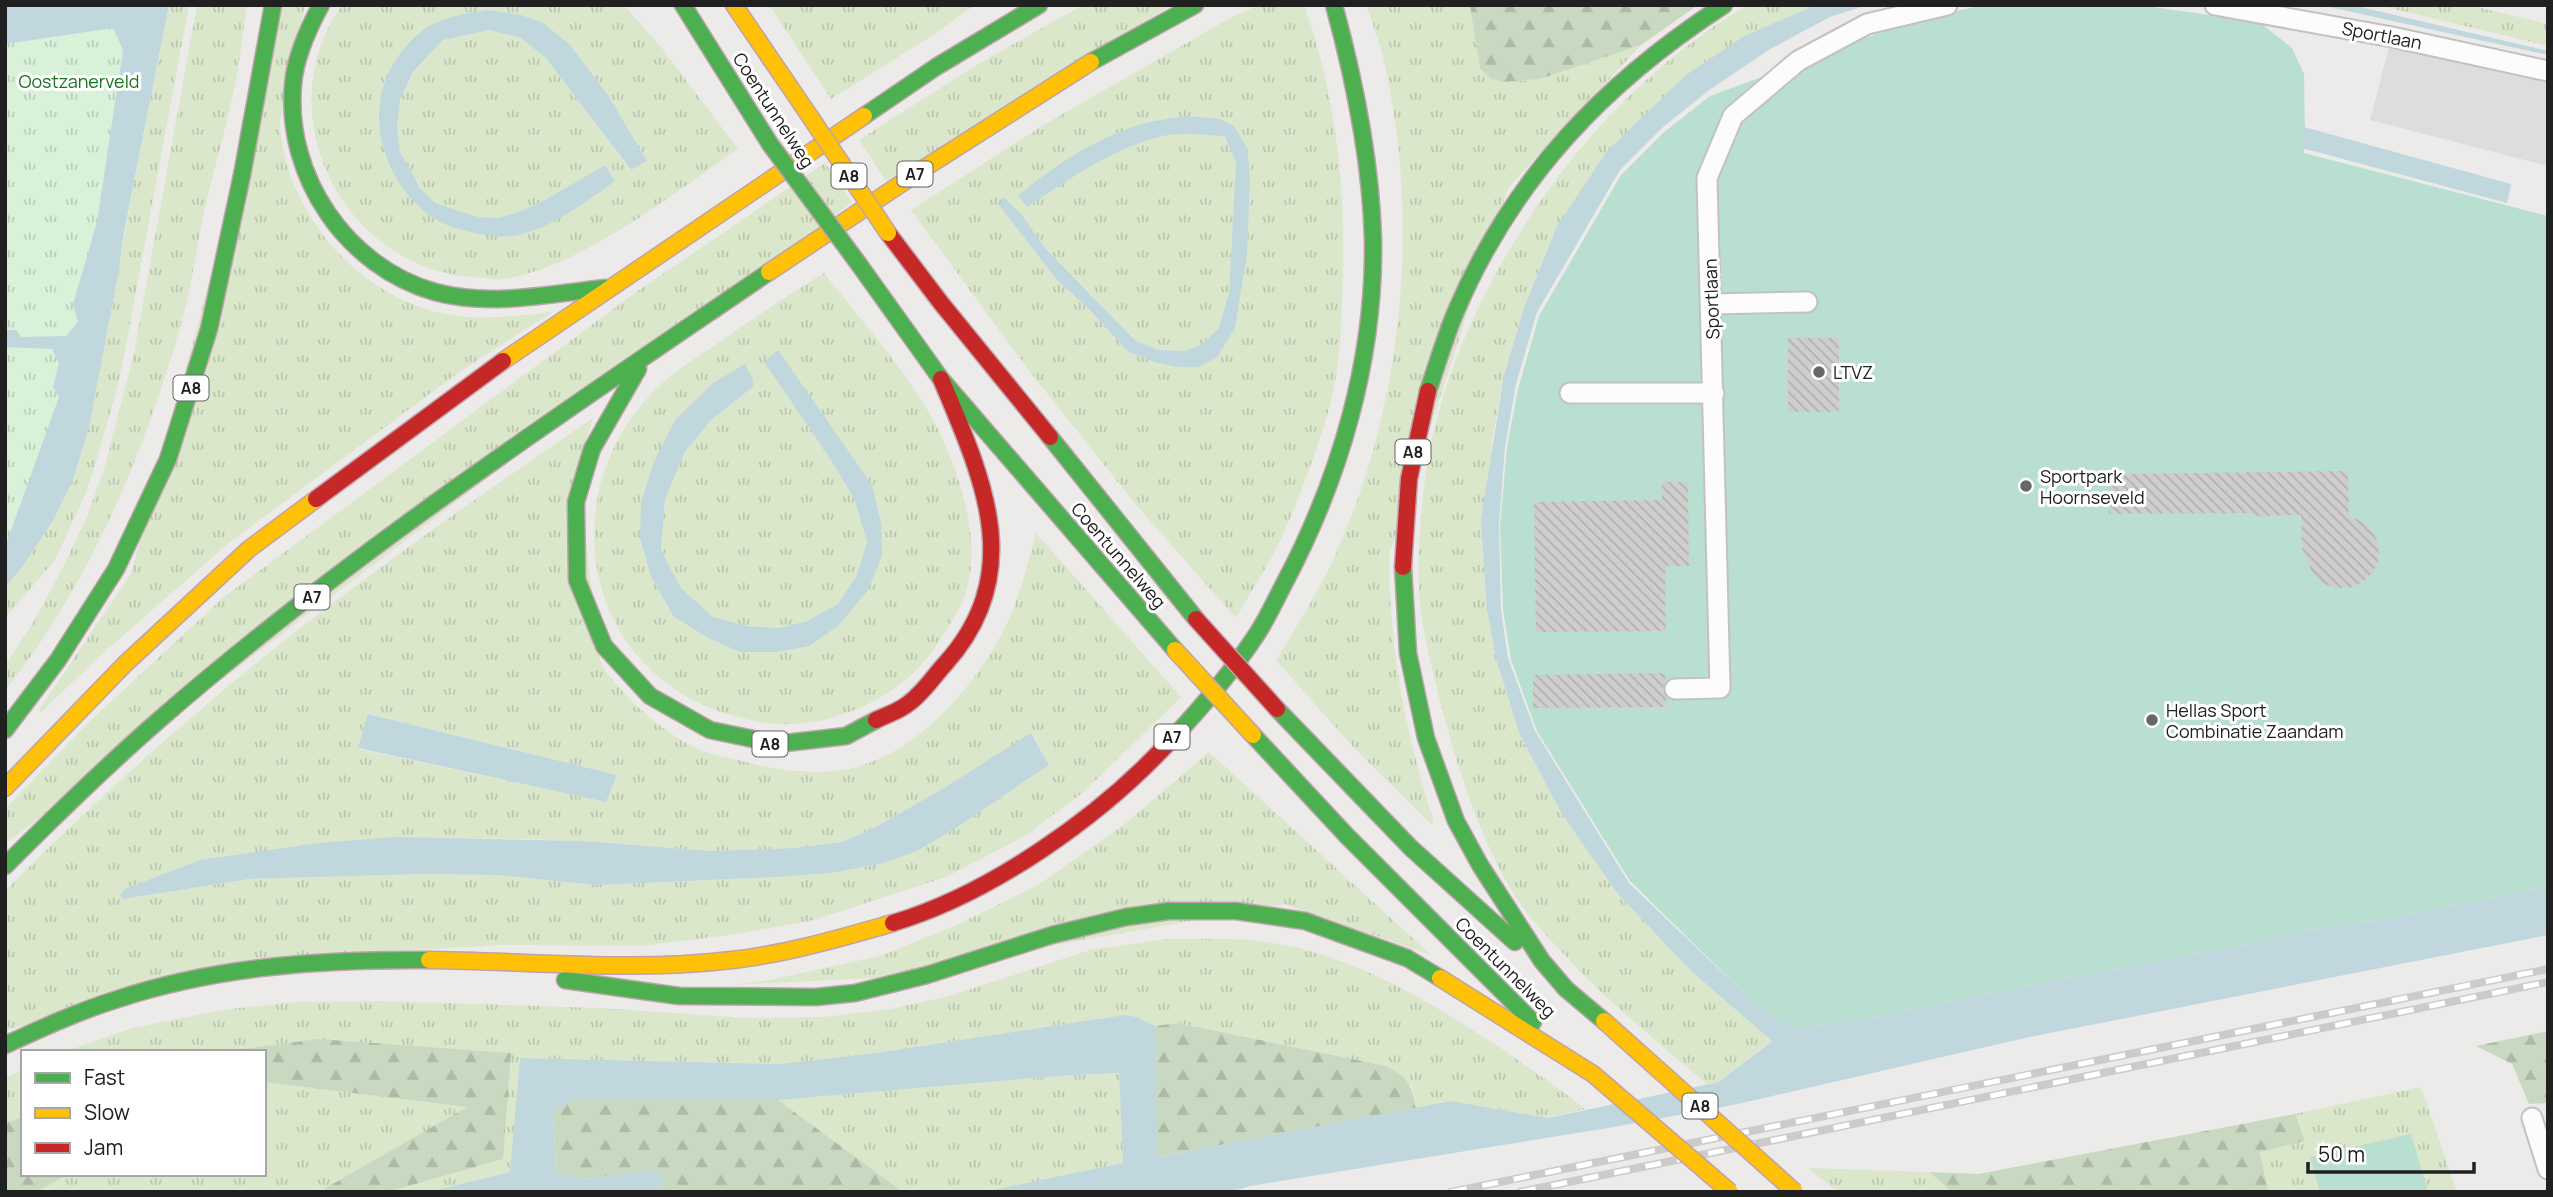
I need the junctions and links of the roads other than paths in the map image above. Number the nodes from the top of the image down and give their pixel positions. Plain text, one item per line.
1 (273, 5) edge
2 (321, 5) edge
3 (666, 5) edge
4 (683, 5) edge
5 (734, 5) edge
6 (1039, 5) edge
7 (1195, 5) edge
8 (1724, 5) edge
9 (1947, 5) edge
10 (2215, 5) edge
11 (1334, 6) edge
12 (992, 14) dead end
13 (707, 41) junction
14 (936, 67) junction
15 (2548, 71) edge
16 (608, 288) junction
17 (1807, 302) dead end
18 (1711, 304) junction
19 (644, 358) junction
20 (941, 379) junction
21 (1570, 393) dead end
22 (1714, 393) junction
23 (1675, 690) dead end
24 (5, 730) edge
25 (5, 788) edge
26 (5, 866) edge
27 (449, 961) junction
28 (1554, 977) junction
29 (1538, 1034) junction
30 (5, 1045) edge
31 (2532, 1118) dead end
32 (2548, 1169) edge
33 (1730, 1192) edge
34 (1795, 1192) edge

1 - 24 highway, A8
2 - 16 highway
3 - 13 highway
4 - 13 highway, Coentunnelweg / A8
5 - 28 highway, Coentunnelweg / A8, bridge
6 - 14 highway
7 - 19 highway, A7
8 - 28 highway, A8
9 - 18 street, Sportlaan
10 - 15 street, Sportlaan
11 - 27 highway, A7
12 - 14 highway
13 - 20 highway, Coentunnelweg / A8, bridge
14 - 16 highway
16 - 25 highway
17 - 18 street
18 - 22 street, Sportlaan
19 - 20 highway, A8
19 - 26 highway, A7
20 - 29 highway, Coentunnelweg / A8, bridge
21 - 22 street
22 - 23 street, Sportlaan
27 - 29 highway, A7
27 - 30 highway, A7
28 - 34 highway, A8, bridge
29 - 33 highway, A8, bridge
31 - 32 street

